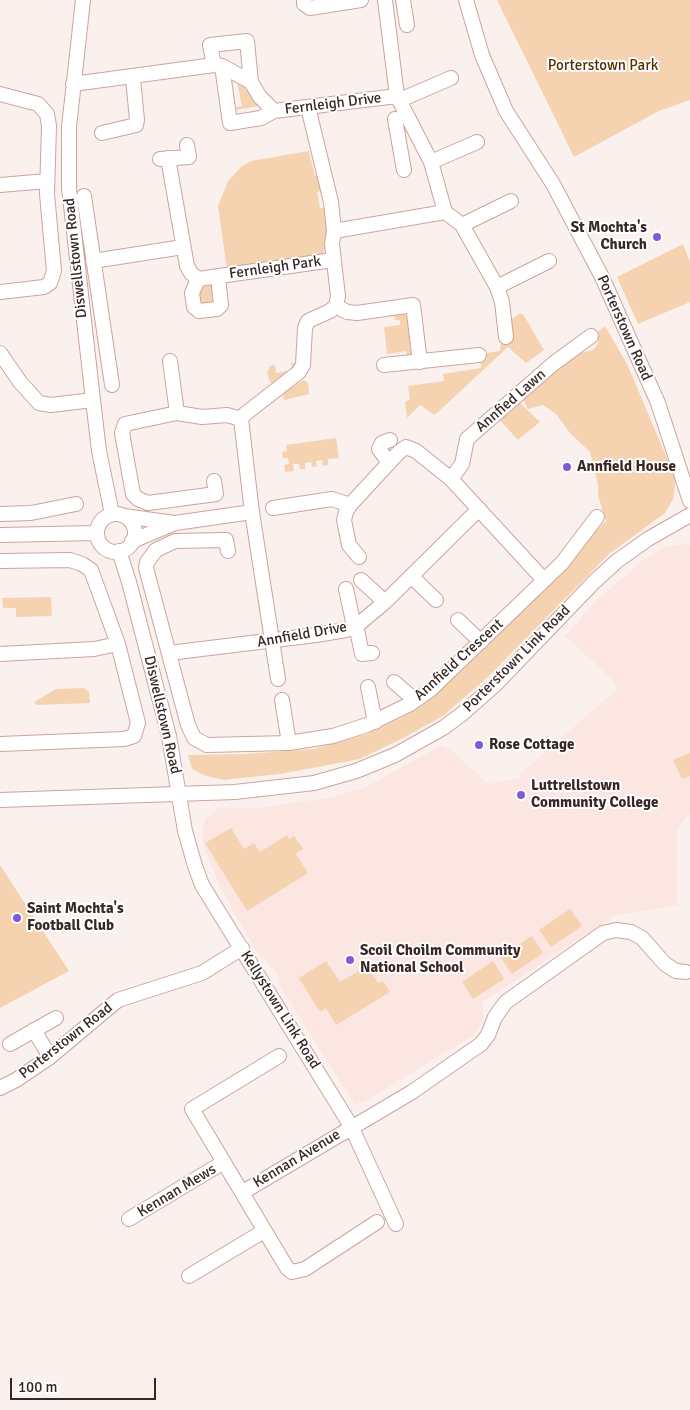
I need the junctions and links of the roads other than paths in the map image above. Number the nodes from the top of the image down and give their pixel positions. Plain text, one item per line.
1 (83, 0) edge
2 (304, 0) edge
3 (361, 0) edge
4 (466, 0) edge
5 (404, 3) edge
6 (386, 4) edge
7 (407, 25) dead end
8 (218, 66) junction
9 (133, 78) junction
10 (451, 78) dead end
11 (250, 82) junction
12 (73, 84) junction
13 (0, 94) edge
14 (399, 98) junction
15 (308, 107) junction
16 (274, 111) junction
17 (415, 130) junction
18 (102, 133) dead end
19 (477, 142) dead end
20 (187, 145) dead end
21 (431, 162) junction
22 (404, 170) dead end
23 (47, 181) junction
24 (0, 185) edge
25 (84, 196) dead end
26 (511, 201) dead end
27 (445, 212) junction
28 (462, 225) junction
29 (334, 231) junction
30 (183, 247) junction
31 (333, 260) junction
32 (93, 261) junction
33 (549, 261) dead end
34 (218, 276) junction
35 (198, 278) junction
36 (497, 288) junction
37 (0, 292) edge
38 (336, 306) junction
39 (591, 336) dead end
40 (506, 337) dead end
41 (0, 353) edge
42 (479, 355) dead end
43 (170, 361) dead end
44 (420, 362) junction
45 (384, 365) dead end
46 (112, 385) dead end
47 (92, 400) junction
48 (177, 413) junction
49 (241, 419) junction
50 (390, 440) dead end
51 (389, 463) junction
52 (451, 479) junction
53 (214, 481) dead end
54 (690, 501) edge
55 (76, 504) dead end
56 (350, 505) junction
57 (273, 508) dead end
58 (479, 509) junction
59 (252, 512) junction
60 (0, 514) edge
61 (118, 515) junction
62 (690, 515) edge
63 (598, 517) dead end
64 (175, 523) junction
65 (97, 533) junction
66 (0, 535) edge
67 (132, 541) junction
68 (118, 551) junction
69 (228, 551) dead end
70 (359, 557) dead end
71 (0, 561) edge
72 (411, 576) junction
73 (362, 580) dead end
74 (544, 580) junction
75 (346, 589) dead end
76 (436, 600) dead end
77 (385, 602) junction
78 (458, 620) dead end
79 (355, 626) junction
80 (272, 641) junction
81 (480, 642) junction
82 (118, 644) junction
83 (169, 653) junction
84 (372, 653) dead end
85 (0, 654) edge
86 (278, 679) dead end
87 (394, 682) dead end
88 (368, 687) dead end
89 (282, 700) dead end
90 (415, 700) junction
91 (375, 722) junction
92 (289, 743) junction
93 (0, 744) edge
94 (180, 793) junction
95 (0, 800) edge
96 (242, 948) junction
97 (686, 972) dead end
98 (56, 1018) dead end
99 (34, 1030) junction
100 (10, 1044) dead end
101 (280, 1056) dead end
102 (50, 1057) junction
103 (0, 1088) edge
104 (351, 1126) junction
105 (224, 1162) junction
106 (243, 1192) junction
107 (129, 1219) dead end
108 (377, 1222) dead end
109 (396, 1224) dead end
110 (264, 1231) junction
111 (189, 1276) dead end

1 - 12 street, Diswellstown Road
2 - 3 street
4 - 54 street, Porterstown Road
5 - 6 street
5 - 7 street
6 - 14 street
8 - 9 street
8 - 11 street, Fernleigh Drive
8 - 11 street
8 - 16 street, Fernleigh Drive
9 - 12 street
9 - 18 street
10 - 14 street
11 - 16 street, Fernleigh Drive
12 - 47 street, Diswellstown Road
13 - 23 street
14 - 15 street, Fernleigh Drive
14 - 17 street, Fernleigh Drive
15 - 16 street, Fernleigh Drive
15 - 29 street
17 - 21 street, Fernleigh Drive
17 - 22 street
19 - 21 street
20 - 30 street
21 - 27 street, Fernleigh Drive
23 - 24 street
23 - 37 street
25 - 32 street
26 - 28 street
27 - 28 street
27 - 29 street
28 - 36 street
29 - 31 street
30 - 32 street
30 - 35 street
31 - 34 street, Fernleigh Park
31 - 38 street
32 - 46 street
33 - 36 street
34 - 35 street, Fernleigh Park
34 - 35 street, Fernleigh Park
36 - 40 street
38 - 44 street
38 - 49 street
39 - 52 street, Annfied Lawn
41 - 47 street
42 - 44 street
43 - 48 street
44 - 45 street
47 - 61 street, Diswellstown Road
48 - 49 street
48 - 53 street
49 - 59 street
50 - 51 street
51 - 52 street
51 - 56 street
52 - 58 street
55 - 60 street
56 - 57 street
56 - 70 street
58 - 72 street, Annfield Drive
58 - 74 street
59 - 64 street
59 - 80 street
61 - 64 street
61 - 65 street
61 - 67 street
62 - 94 street, Porterstown Link Road
63 - 74 street, Annfield Crescent
64 - 67 street
65 - 66 street
65 - 68 street
67 - 68 street
68 - 94 street, Diswellstown Road
69 - 83 street, Annfield Crescent
71 - 82 street
72 - 76 street
72 - 77 street, Annfield Drive
73 - 77 street
74 - 81 street, Annfield Crescent
75 - 79 street
77 - 79 street, Annfield Drive
78 - 81 street
79 - 80 street, Annfield Drive
79 - 84 street
80 - 83 street, Annfield Drive
80 - 86 street
81 - 90 street, Annfield Crescent
82 - 85 street
82 - 93 street
83 - 92 street, Annfield Crescent
87 - 90 street
88 - 91 street
89 - 92 street
90 - 91 street, Annfield Crescent
91 - 92 street, Annfield Crescent
94 - 95 street, Diswellstown Road
94 - 96 street, Kellystown Link Road
96 - 102 street, Porterstown Road
96 - 104 street, Kellystown Link Road
97 - 104 street, Kennan Avenue
98 - 99 street
99 - 100 street
99 - 102 street
101 - 105 street, Kennan Avenue
102 - 103 street, Porterstown Road
104 - 106 street, Kennan Avenue
104 - 109 street, Kellystown Link Road
105 - 106 street, Kennan Avenue
105 - 107 street, Kennan Mews
106 - 110 street, Kennan Avenue
108 - 110 street, Kennan Avenue
110 - 111 street

